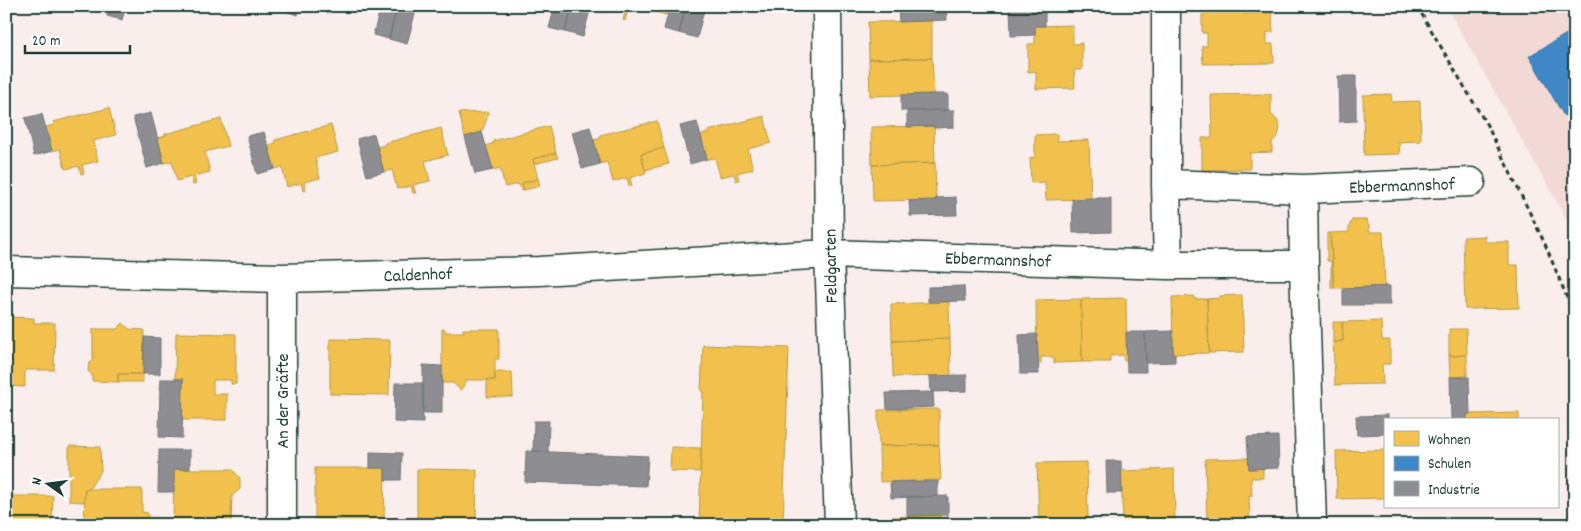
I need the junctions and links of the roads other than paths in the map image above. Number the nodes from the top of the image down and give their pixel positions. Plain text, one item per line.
1 (827, 6) edge
2 (1166, 6) edge
3 (1471, 182) dead end
4 (1166, 184) junction
5 (1303, 189) junction
6 (829, 254) junction
7 (1168, 265) junction
8 (1304, 265) junction
9 (6, 271) edge
10 (282, 278) junction
11 (282, 525) edge
12 (839, 525) edge
13 (1312, 525) edge

1 - 6 street, Feldgarten
2 - 4 street
3 - 5 street, Ebbermannshof
4 - 5 street, Ebbermannshof
4 - 7 street
5 - 8 street
6 - 7 street, Ebbermannshof
6 - 10 street, Caldenhof
6 - 12 street, Feldgarten
7 - 8 street, Ebbermannshof
8 - 13 street
9 - 10 street, Caldenhof
10 - 11 street, An der Gräfte

